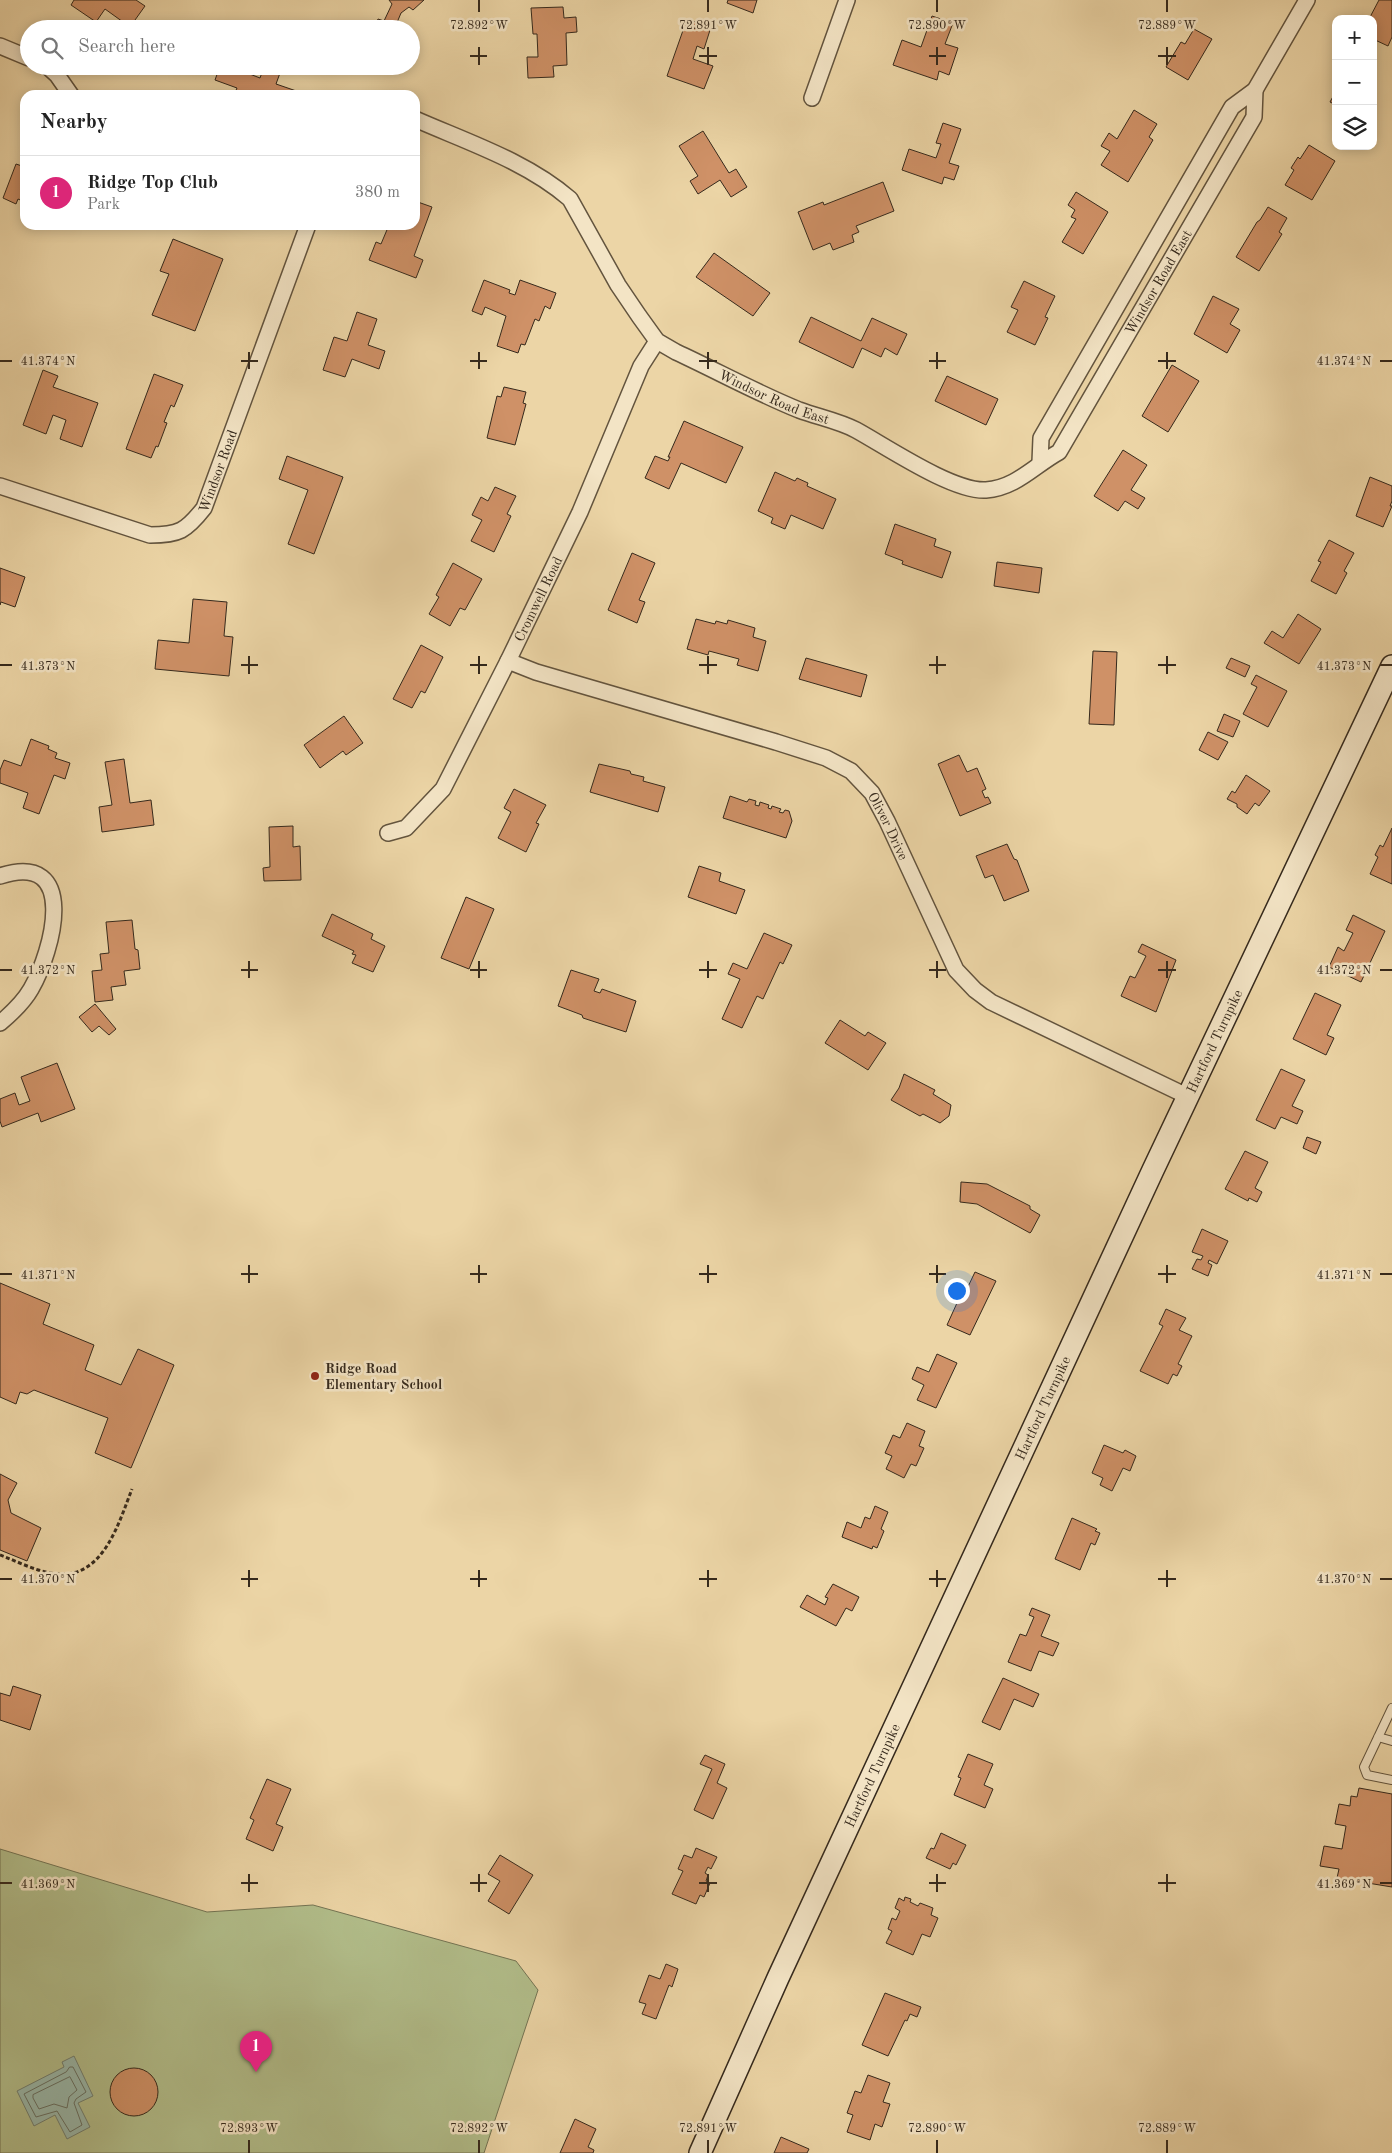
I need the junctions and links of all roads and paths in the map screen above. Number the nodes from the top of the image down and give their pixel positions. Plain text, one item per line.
1 (848, 0) edge
2 (1307, 0) edge
3 (0, 46) edge
4 (20, 54) edge
5 (57, 75) edge
6 (68, 90) edge
7 (1255, 90) junction
8 (812, 98) dead end
9 (420, 121) edge
10 (306, 230) edge
11 (657, 341) junction
12 (1040, 462) junction
13 (0, 486) edge
14 (508, 662) junction
15 (1392, 666) edge
16 (388, 833) dead end
17 (0, 876) edge
18 (0, 1023) edge
19 (1189, 1097) junction
20 (132, 1489) dead end
21 (0, 1555) edge
22 (1392, 1708) edge
23 (1378, 1737) junction
24 (1392, 1740) edge
25 (1392, 1780) edge
26 (700, 2153) edge

1 - 8 street
2 - 7 street, Windsor Road East
3 - 4 street
5 - 6 street
7 - 12 street, Windsor Road East
7 - 12 street, Windsor Road East
9 - 11 street, Windsor Road East
10 - 13 street, Windsor Road
11 - 12 street, Windsor Road East
11 - 14 street, Cromwell Road
14 - 16 street, Cromwell Road
14 - 19 street, Oliver Drive
15 - 19 main road, Hartford Turnpike
17 - 18 street
19 - 26 main road, Hartford Turnpike
20 - 21 path
22 - 23 lane
23 - 24 lane
23 - 25 lane

